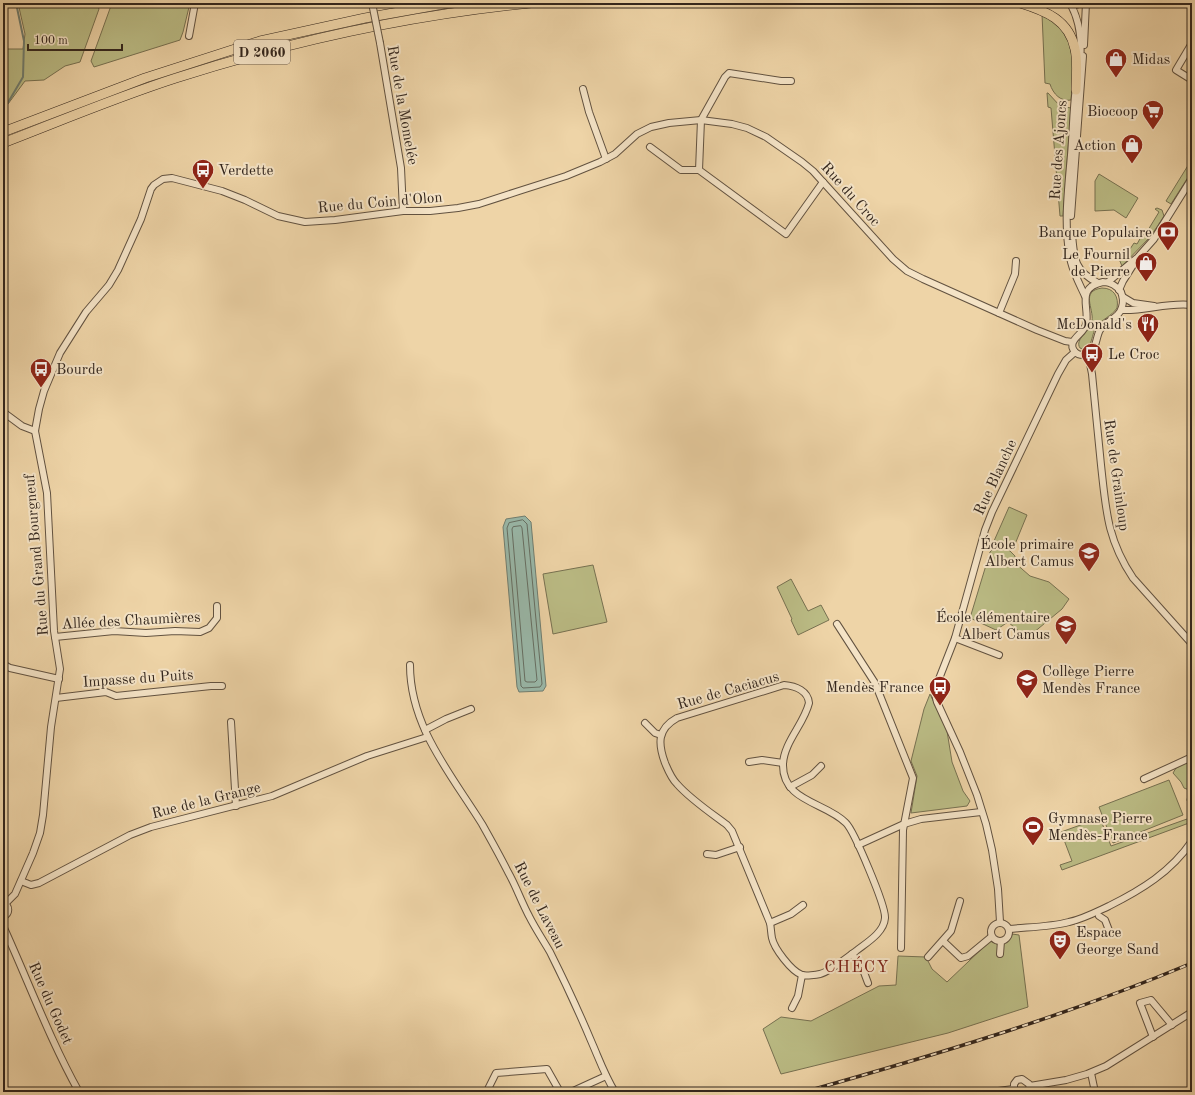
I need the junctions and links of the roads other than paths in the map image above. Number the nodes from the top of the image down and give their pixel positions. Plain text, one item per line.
1 (195, 3) edge
2 (372, 3) edge
3 (449, 3) edge
4 (531, 3) edge
5 (1020, 3) edge
6 (1084, 3) edge
7 (1068, 4) edge
8 (189, 36) dead end
9 (1192, 43) edge
10 (1192, 80) edge
11 (791, 81) dead end
12 (583, 89) dead end
13 (1076, 90) junction
14 (701, 120) junction
15 (3, 132) edge
16 (3, 143) edge
17 (650, 147) dead end
18 (606, 159) junction
19 (699, 170) junction
20 (1192, 178) edge
21 (156, 182) joint
22 (823, 182) junction
23 (403, 211) junction
24 (1138, 257) junction
25 (1016, 261) dead end
26 (1108, 282) junction
27 (1098, 283) junction
28 (1119, 290) junction
29 (1085, 296) junction
30 (1123, 297) junction
31 (1192, 305) edge
32 (1158, 306) junction
33 (1122, 310) junction
34 (999, 313) junction
35 (1072, 342) junction
36 (1075, 352) junction
37 (1088, 354) junction
38 (3, 412) edge
39 (35, 431) junction
40 (217, 606) dead end
41 (837, 624) dead end
42 (55, 637) junction
43 (955, 638) junction
44 (1192, 644) edge
45 (999, 655) dead end
46 (3, 664) edge
47 (410, 665) dead end
48 (58, 678) junction
49 (222, 686) dead end
50 (56, 698) junction
51 (472, 709) dead end
52 (231, 722) dead end
53 (645, 723) dead end
54 (425, 730) junction
55 (661, 735) junction
56 (428, 737) junction
57 (1192, 756) edge
58 (749, 762) dead end
59 (783, 764) junction
60 (822, 766) dead end
61 (1144, 779) dead end
62 (790, 787) junction
63 (236, 806) junction
64 (982, 812) junction
65 (904, 824) junction
66 (1192, 841) edge
67 (858, 845) junction
68 (740, 847) junction
69 (1187, 848) junction
70 (707, 854) dead end
71 (1192, 854) edge
72 (22, 882) junction
73 (960, 901) dead end
74 (4, 903) edge
75 (803, 905) dead end
76 (1099, 916) dead end
77 (3, 917) edge
78 (3, 922) edge
79 (1000, 922) junction
80 (770, 923) junction
81 (1009, 929) junction
82 (1110, 933) dead end
83 (989, 939) junction
84 (943, 941) junction
85 (1001, 941) junction
86 (900, 948) dead end
87 (852, 954) junction
88 (1000, 954) dead end
89 (928, 957) dead end
90 (802, 975) junction
91 (868, 983) dead end
92 (792, 1008) dead end
93 (1192, 1012) edge
94 (1172, 1025) junction
95 (1153, 1037) junction
96 (1091, 1073) junction
97 (606, 1076) junction
98 (1029, 1089) edge
99 (487, 1091) dead end
100 (1013, 1091) edge
101 (79, 1092) edge
102 (560, 1092) edge
103 (571, 1092) edge
104 (614, 1092) edge
105 (991, 1092) edge
106 (1095, 1092) edge

1 - 8 street
2 - 23 street, Rue de la Momelée, bridge
3 - 15 highway, D 2060
4 - 16 highway, D 2060
5 - 13 highway
6 - 7 street
6 - 27 street, Rue des Ajoncs
7 - 13 street, Rue des Ajoncs
9 - 10 street
11 - 14 street
12 - 18 street
13 - 29 street, Rue des Ajoncs
14 - 18 street, Rue du Croc
14 - 19 street
14 - 22 street, Rue du Croc
17 - 19 street
18 - 23 street, Rue du Coin d'Olon
19 - 22 street
20 - 24 street
21 - 23 street, Rue du Coin d'Olon
21 - 39 street, Rue du Grand Bourgneuf
22 - 34 street, Rue du Croc
24 - 26 street
24 - 28 street
25 - 34 street
26 - 27 street
26 - 28 street
27 - 29 street
28 - 30 street
29 - 35 street
30 - 32 street
30 - 33 street
31 - 32 street
32 - 33 street
33 - 37 street
34 - 35 street, Rue du Croc
35 - 36 street
36 - 37 street
36 - 43 street, Rue Blanche
37 - 44 street, Rue de Grainloup
38 - 39 street
39 - 42 street, Rue du Grand Bourgneuf
40 - 42 street, Allée des Chaumières
41 - 65 street
42 - 48 street, Rue du Grand Bourgneuf
43 - 45 street
43 - 64 street, Rue Blanche
46 - 48 street
47 - 54 street, Rue de Laveau
48 - 50 street, Rue du Grand Bourgneuf
49 - 50 street, Impasse du Puits
50 - 72 street, Rue du Grand Bourgneuf
51 - 54 street
52 - 63 street
53 - 55 street
54 - 56 street, Rue de Laveau
55 - 59 street, Rue de Caciacus
55 - 68 street
56 - 63 street, Rue de la Grange
56 - 97 street, Rue de Laveau
57 - 61 street
58 - 59 street
59 - 62 street
60 - 62 street
62 - 67 street
63 - 72 street, Rue de la Grange
64 - 65 street
64 - 79 street
65 - 67 street
65 - 86 street
66 - 69 street
67 - 87 street
68 - 70 street
68 - 80 street
69 - 71 street
69 - 81 street
72 - 74 street
73 - 84 street
74 - 77 street
75 - 80 street
76 - 82 street
78 - 101 street, Rue du Godet
79 - 81 street
79 - 83 street
80 - 90 street
81 - 85 street
83 - 84 street
83 - 85 street
84 - 89 street
85 - 88 street
87 - 90 street
87 - 91 street
90 - 92 street
93 - 94 street
94 - 95 street
94 - 95 street
95 - 96 street
96 - 98 street
96 - 106 street
97 - 103 street
97 - 104 street, Rue de Laveau
98 - 100 street
99 - 102 street
100 - 105 street

